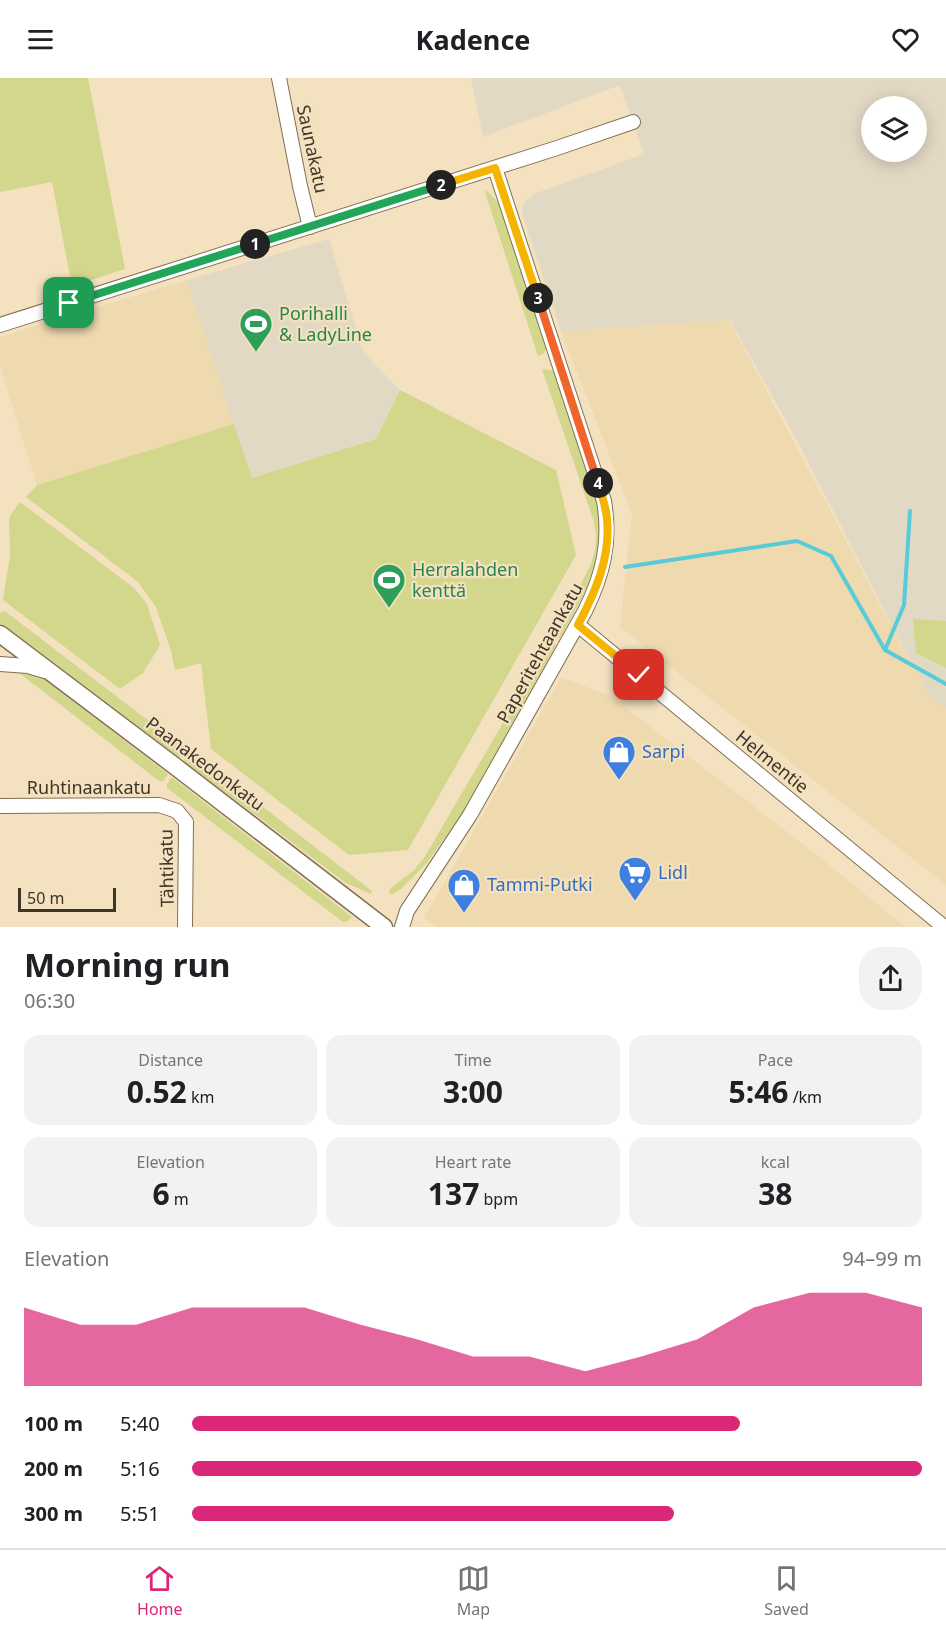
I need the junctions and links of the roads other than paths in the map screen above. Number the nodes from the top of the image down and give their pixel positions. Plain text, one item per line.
1 (279, 78) edge
2 (633, 122) dead end
3 (495, 168) junction
4 (310, 227) junction
5 (0, 325) edge
6 (578, 625) junction
7 (0, 634) edge
8 (0, 664) edge
9 (49, 672) junction
10 (0, 806) edge
11 (177, 811) joint
12 (185, 927) edge
13 (384, 927) edge
14 (402, 927) edge
15 (944, 927) edge

1 - 4 street, Saunakatu
2 - 3 street
3 - 4 street
3 - 6 street, Paperitehtaankatu
4 - 5 street
6 - 14 street, Paperitehtaankatu
6 - 15 street, Helmentie
7 - 9 main road, Paanakedonkatu
8 - 9 street
9 - 13 main road, Paanakedonkatu
10 - 11 street, Ruhtinaankatu
11 - 12 street, Tähtikatu

